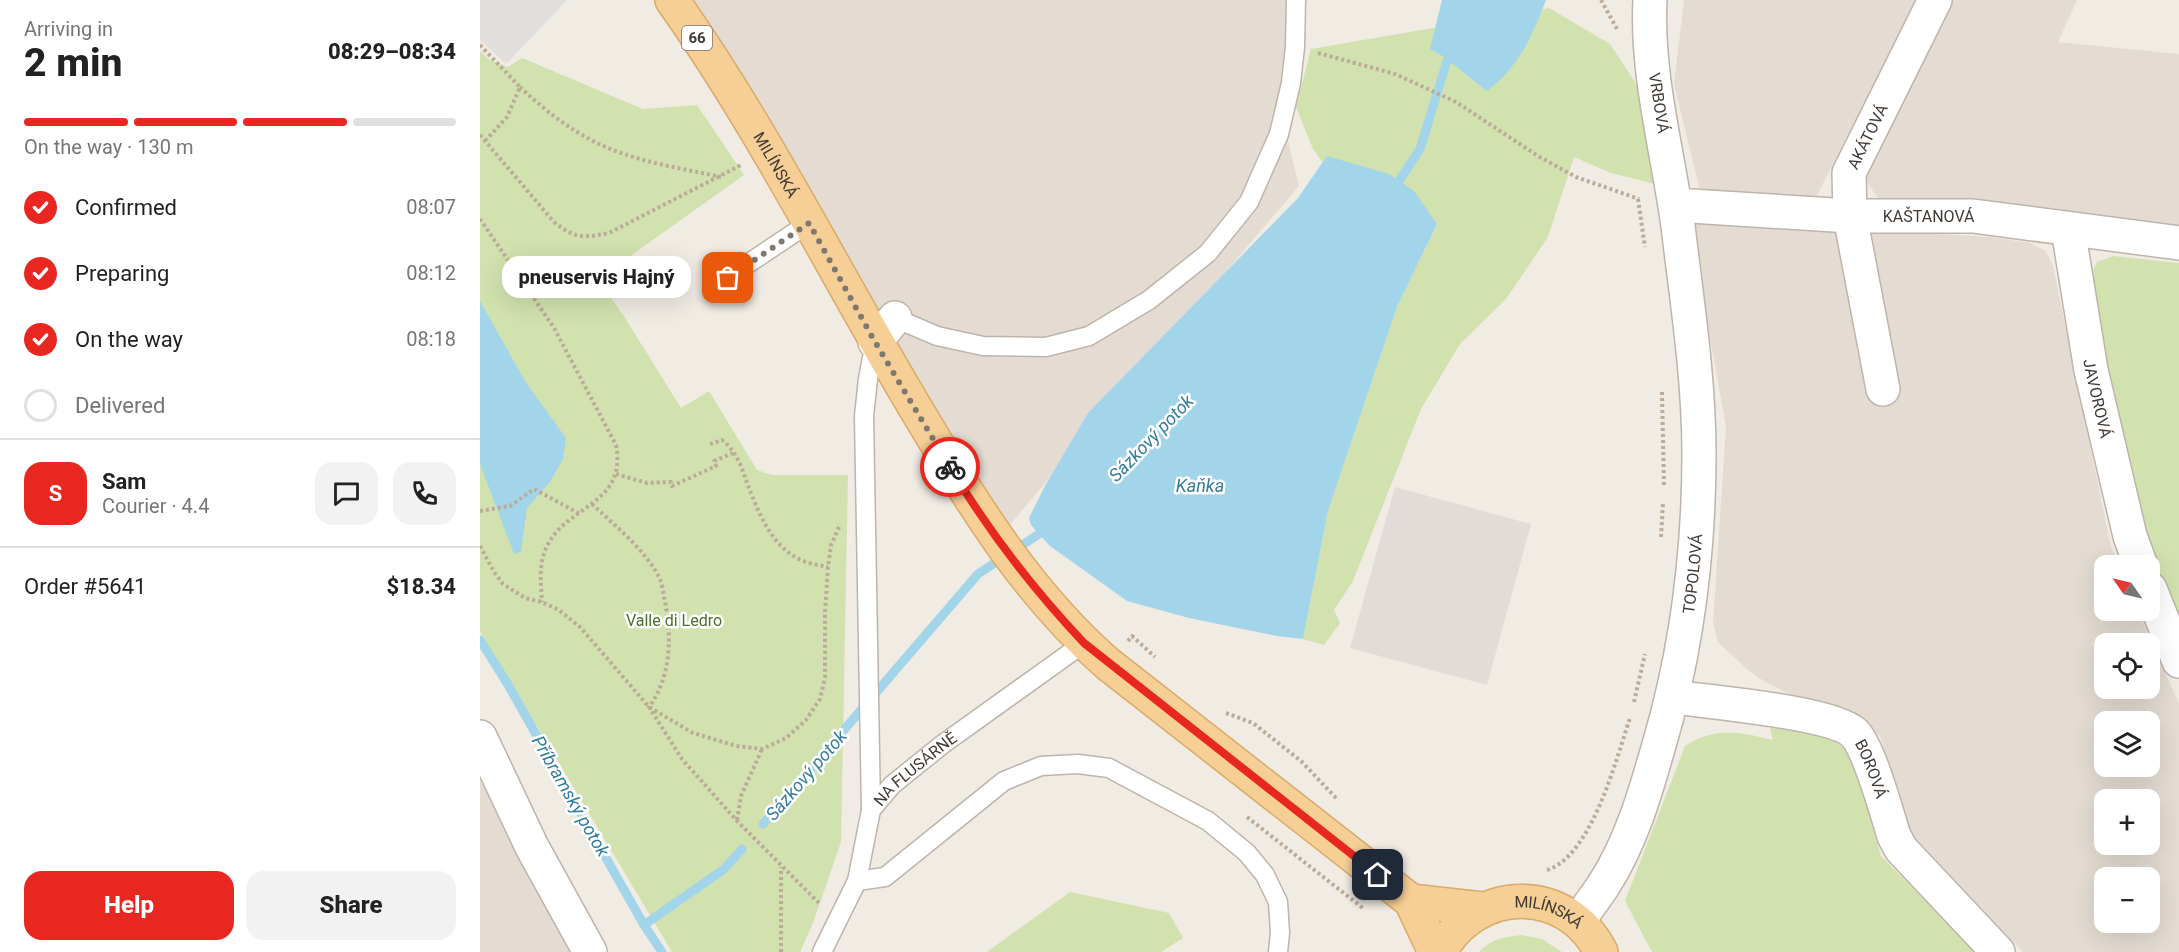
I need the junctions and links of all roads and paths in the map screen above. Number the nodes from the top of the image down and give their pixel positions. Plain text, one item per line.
1 (672, 0) edge
2 (1296, 0) edge
3 (1650, 0) edge
4 (1935, 0) edge
5 (480, 45) edge
6 (1295, 47) junction
7 (520, 87) junction
8 (480, 135) edge
9 (486, 140) junction
10 (768, 150) junction
11 (722, 177) junction
12 (1638, 199) junction
13 (1675, 205) junction
14 (1850, 216) junction
15 (480, 219) edge
16 (809, 223) junction
17 (2068, 229) junction
18 (2179, 243) edge
19 (1647, 257) dead end
20 (728, 278) dead end
21 (885, 330) junction
22 (1661, 385) dead end
23 (1883, 390) dead end
24 (710, 444) dead end
25 (733, 453) junction
26 (616, 474) junction
27 (1664, 489) dead end
28 (866, 493) junction
29 (1663, 500) dead end
30 (592, 504) junction
31 (480, 511) edge
32 (580, 514) junction
33 (1660, 544) dead end
34 (480, 546) edge
35 (2137, 555) edge
36 (828, 567) junction
37 (542, 602) junction
38 (2160, 614) edge
39 (1084, 643) junction
40 (1647, 645) dead end
41 (2179, 661) edge
42 (1674, 697) junction
43 (649, 707) junction
44 (480, 737) edge
45 (762, 749) junction
46 (871, 810) junction
47 (737, 821) junction
48 (781, 866) junction
49 (1544, 871) dead end
50 (857, 881) junction
51 (1411, 901) junction
52 (1482, 909) junction
53 (1578, 921) junction
54 (838, 922) junction
55 (590, 952) edge
56 (781, 952) edge
57 (822, 952) edge
58 (1278, 952) edge
59 (1435, 952) edge
60 (1440, 952) edge
61 (1601, 952) edge
62 (1998, 952) edge

1 - 10 main road, MILÍNSKÁ / 66
2 - 6 lane
3 - 13 street, VRBOVÁ
4 - 14 street, AKÁTOVÁ
5 - 7 path
6 - 12 path
6 - 21 lane
7 - 9 path
7 - 11 path
8 - 9 path
9 - 11 path
10 - 11 path
10 - 16 main road, MILÍNSKÁ / 66
12 - 13 path
12 - 19 path
13 - 14 street, KAŠTANOVÁ
13 - 42 street, TOPOLOVÁ
14 - 17 street, KAŠTANOVÁ
14 - 23 street, AKÁTOVÁ
15 - 26 path
16 - 20 lane
16 - 21 main road, MILÍNSKÁ / 66
17 - 18 street, KAŠTANOVÁ
17 - 35 street, JAVOROVÁ
21 - 28 lane
21 - 39 main road, MILÍNSKÁ / 66
22 - 27 path
24 - 25 path
25 - 26 path
25 - 36 path
26 - 30 path
28 - 36 path
28 - 46 lane
29 - 33 path
30 - 32 path
30 - 43 path
31 - 32 path
32 - 37 path
34 - 37 path
36 - 45 path
37 - 43 path
38 - 41 street
39 - 46 lane, NA FLUSÁRNĚ
39 - 51 main road, MILÍNSKÁ / 66
40 - 49 path
42 - 53 street, TOPOLOVÁ
42 - 62 street, BOROVÁ
43 - 45 path
43 - 47 path
44 - 55 street
45 - 47 path
46 - 50 lane, NA FLUSÁRNĚ
47 - 48 path
48 - 54 path
48 - 56 path
50 - 54 lane, NA FLUSÁRNĚ
50 - 58 lane
51 - 52 main road, MILÍNSKÁ
51 - 59 main road, MILÍNSKÁ / 66
52 - 53 main road, MILÍNSKÁ
52 - 60 main road, MILÍNSKÁ
53 - 61 main road, MILÍNSKÁ
54 - 57 lane, NA FLUSÁRNĚ

